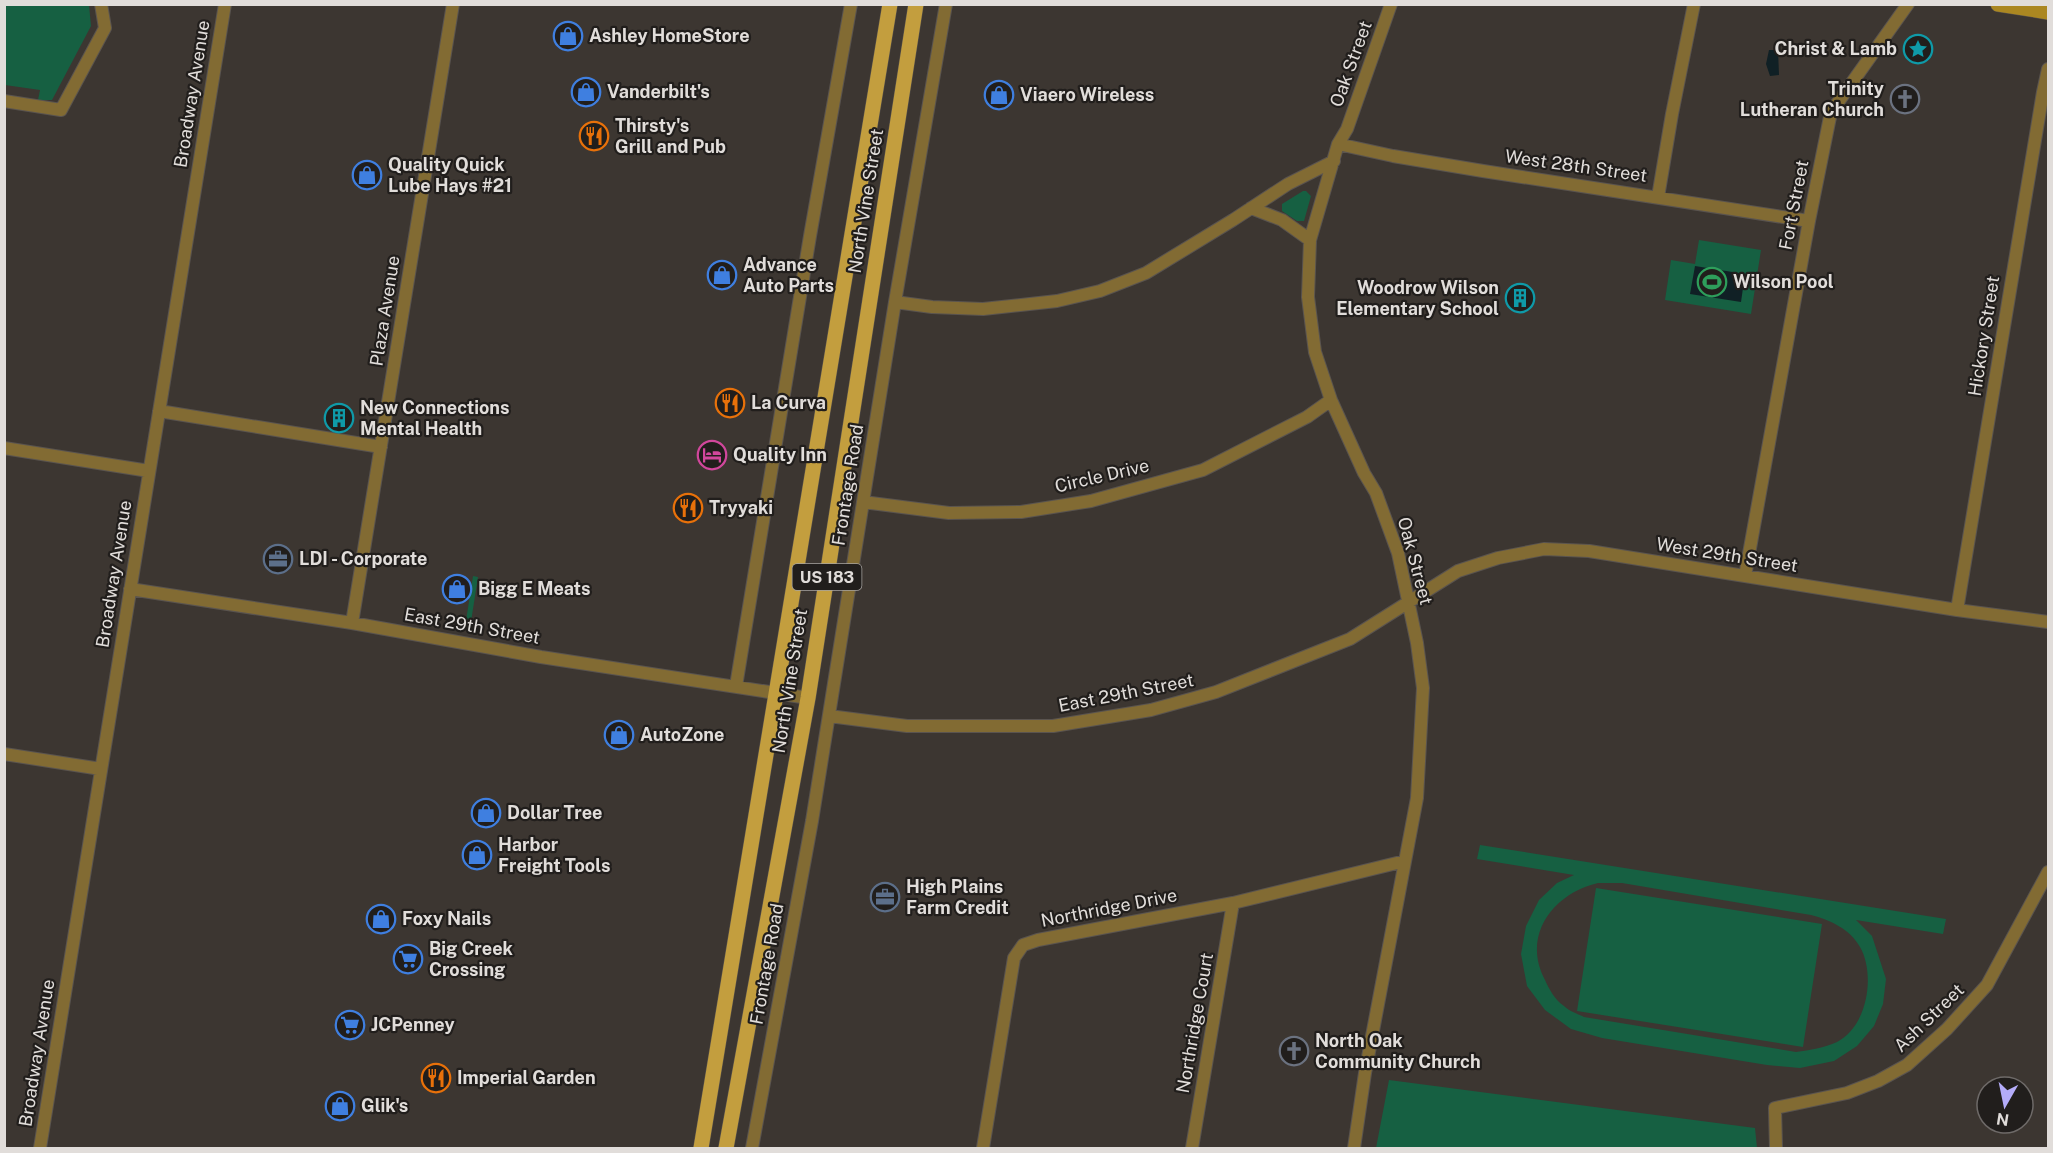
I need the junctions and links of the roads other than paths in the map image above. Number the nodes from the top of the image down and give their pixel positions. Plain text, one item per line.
1 (101, 4) edge
2 (225, 4) edge
3 (453, 4) edge
4 (851, 4) edge
5 (890, 4) edge
6 (916, 4) edge
7 (946, 4) edge
8 (1391, 4) edge
9 (1694, 4) edge
10 (1908, 4) edge
11 (1998, 4) edge
12 (2049, 12) edge
13 (2049, 69) edge
14 (4, 101) edge
15 (1338, 144) junction
16 (1334, 161) junction
17 (1658, 197) junction
18 (1251, 208) junction
19 (1809, 221) junction
20 (1310, 240) junction
21 (895, 302) junction
22 (1331, 400) junction
23 (159, 411) junction
24 (381, 447) junction
25 (4, 448) edge
26 (149, 471) junction
27 (863, 502) junction
28 (1745, 576) junction
29 (130, 589) junction
30 (1409, 602) junction
31 (1957, 610) junction
32 (2049, 622) edge
33 (352, 623) junction
34 (736, 686) junction
35 (777, 693) junction
36 (808, 698) junction
37 (829, 716) junction
38 (4, 754) edge
39 (101, 769) junction
40 (1405, 861) junction
41 (2049, 872) edge
42 (1233, 903) junction
43 (40, 1149) edge
44 (701, 1149) edge
45 (726, 1149) edge
46 (752, 1149) edge
47 (983, 1149) edge
48 (1192, 1149) edge
49 (1354, 1149) edge
50 (1776, 1149) edge

1 - 14 street
2 - 23 street, Broadway Avenue
3 - 24 street, Plaza Avenue
4 - 34 street
5 - 35 main road, North Vine Street / US 183
6 - 36 main road, North Vine Street / US 183
7 - 21 street, Frontage Road
8 - 15 street, Oak Street
9 - 17 street
10 - 19 street, Fort Street
11 - 12 main road
13 - 31 street, Hickory Street
15 - 16 street, Oak Street
15 - 17 street, West 28th Street
16 - 18 street
16 - 20 street, Oak Street
17 - 19 street, West 28th Street
18 - 20 street
18 - 21 street
19 - 28 street, Fort Street
20 - 22 street, Oak Street
21 - 27 street, Frontage Road
22 - 27 street, Circle Drive
22 - 30 street, Oak Street
23 - 24 street
23 - 26 street, Broadway Avenue
24 - 33 street, Plaza Avenue
25 - 26 street
26 - 29 street, Broadway Avenue
27 - 37 street, Frontage Road
28 - 30 street, West 29th Street
28 - 31 street, West 29th Street
29 - 33 street, East 29th Street
29 - 39 street, Broadway Avenue
30 - 37 street, East 29th Street
30 - 40 street, Oak Street
31 - 32 street, West 29th Street
33 - 34 street, East 29th Street
34 - 35 street, East 29th Street
35 - 36 street, East 29th Street
35 - 44 main road, North Vine Street / US 183
36 - 45 main road, North Vine Street / US 183
37 - 46 street, Frontage Road
38 - 39 street
39 - 43 street, Broadway Avenue
40 - 42 street, Northridge Drive
40 - 49 street, Oak Street
41 - 50 street, Ash Street
42 - 47 street, Northridge Drive
42 - 48 street, Northridge Court

